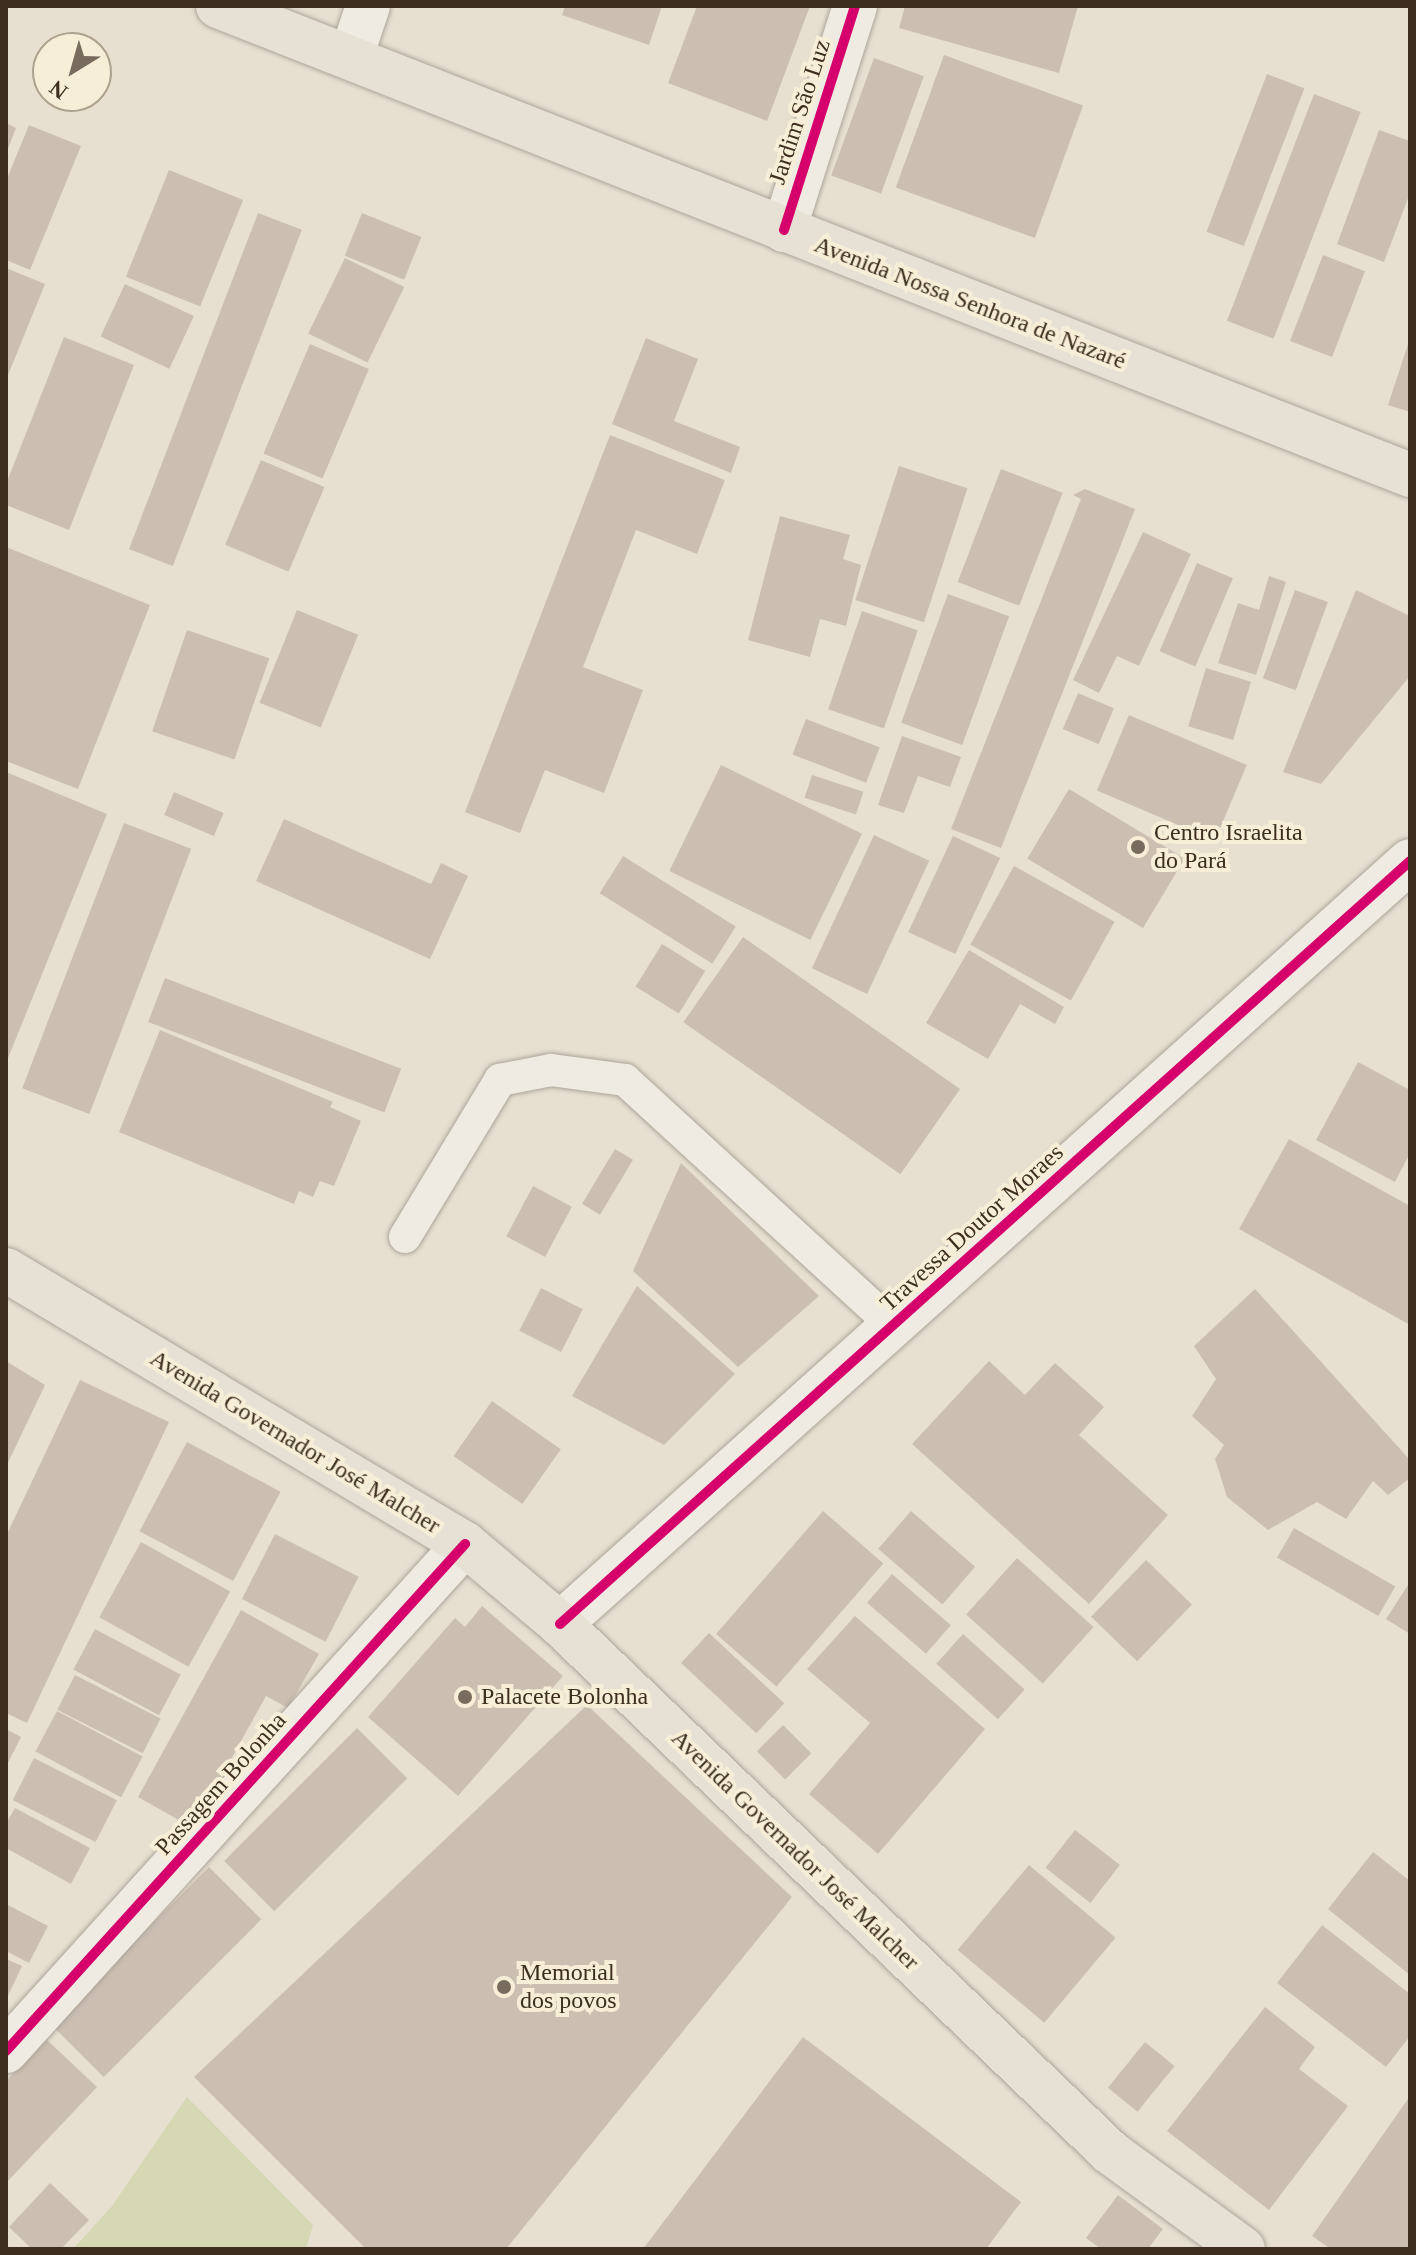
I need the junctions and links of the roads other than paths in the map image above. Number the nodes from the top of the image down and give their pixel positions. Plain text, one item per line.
1 (218, 6) edge
2 (368, 6) edge
3 (855, 6) edge
4 (351, 57) junction
5 (784, 230) junction
6 (1410, 475) edge
7 (1410, 861) edge
8 (405, 1237) dead end
9 (6, 1270) edge
10 (893, 1326) junction
11 (465, 1544) junction
12 (560, 1624) junction
13 (6, 2051) edge
14 (1243, 2249) edge

1 - 4 main road, Avenida Nossa Senhora de Nazaré
2 - 4 street
3 - 5 street, Jardim São Luz
4 - 5 main road, Avenida Nossa Senhora de Nazaré
5 - 6 main road, Avenida Nossa Senhora de Nazaré
7 - 10 street, Travessa Doutor Moraes
8 - 10 lane
9 - 11 main road, Avenida Governador José Malcher
10 - 12 street, Travessa Doutor Moraes
11 - 12 main road, Avenida Governador José Malcher
11 - 13 street, Passagem Bolonha
12 - 14 main road, Avenida Governador José Malcher

